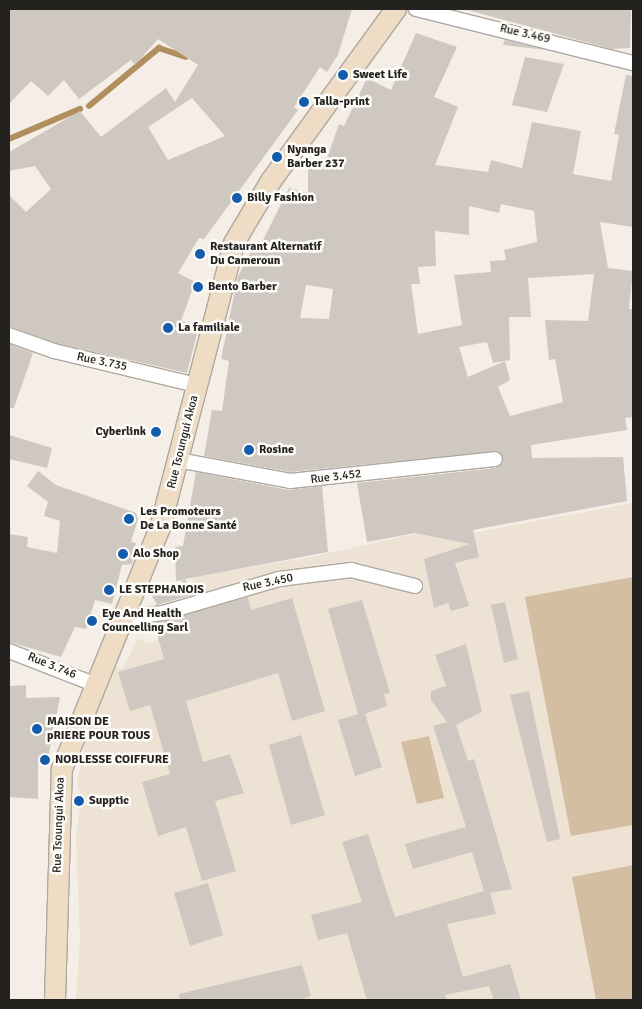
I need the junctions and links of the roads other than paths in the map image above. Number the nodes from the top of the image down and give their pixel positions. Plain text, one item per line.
1 (396, 9) edge
2 (416, 9) edge
3 (633, 62) edge
4 (9, 335) edge
5 (196, 385) junction
6 (495, 459) dead end
7 (178, 460) junction
8 (415, 586) dead end
9 (123, 618) junction
10 (9, 651) edge
11 (94, 684) junction
12 (55, 1000) edge

1 - 5 main road, Rue Tsoungui Akoa
2 - 3 street, Rue 3.469
4 - 5 street, Rue 3.735
5 - 7 main road, Rue Tsoungui Akoa
6 - 7 street, Rue 3.452
7 - 9 main road, Rue Tsoungui Akoa
8 - 9 street, Rue 3.450
9 - 11 main road, Rue Tsoungui Akoa
10 - 11 street, Rue 3.746
11 - 12 main road, Rue Tsoungui Akoa

